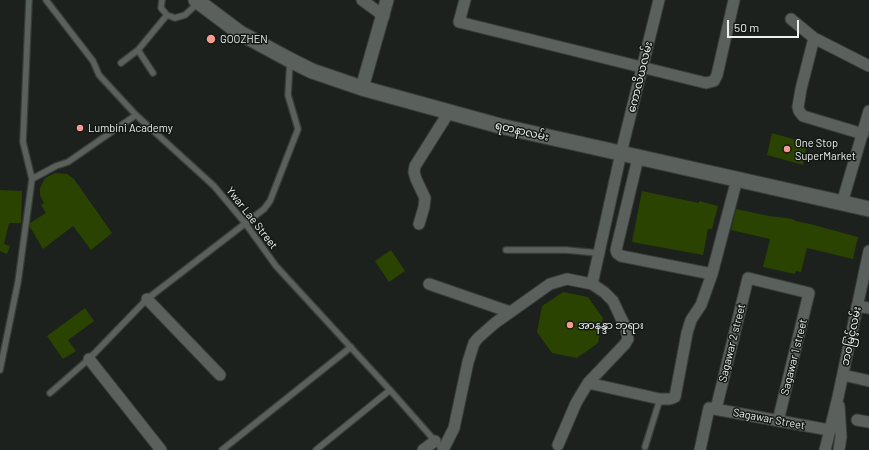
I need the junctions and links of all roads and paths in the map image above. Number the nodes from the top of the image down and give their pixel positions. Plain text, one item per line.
1 (29, 0) edge
2 (46, 0) edge
3 (162, 0) edge
4 (362, 0) edge
5 (387, 0) edge
6 (465, 0) edge
7 (660, 0) edge
8 (734, 0) edge
9 (197, 1) edge
10 (167, 15) junction
11 (384, 16) junction
12 (791, 19) dead end
13 (814, 38) junction
14 (138, 50) junction
15 (290, 60) junction
16 (121, 63) dead end
17 (869, 66) edge
18 (643, 67) junction
19 (153, 73) dead end
20 (362, 88) junction
21 (869, 111) edge
22 (449, 112) junction
23 (136, 115) junction
24 (862, 134) junction
25 (621, 153) junction
26 (638, 158) junction
27 (32, 179) junction
28 (737, 179) junction
29 (842, 203) junction
30 (869, 209) edge
31 (245, 223) junction
32 (419, 224) dead end
33 (506, 250) dead end
34 (869, 251) edge
35 (598, 253) junction
36 (712, 274) junction
37 (429, 284) dead end
38 (592, 284) junction
39 (809, 293) joint
40 (147, 299) junction
41 (857, 306) junction
42 (869, 308) edge
43 (510, 312) junction
44 (351, 347) junction
45 (89, 359) junction
46 (0, 370) edge
47 (220, 375) dead end
48 (843, 375) junction
49 (869, 381) edge
50 (588, 382) junction
51 (390, 390) junction
52 (50, 394) dead end
53 (838, 397) junction
54 (660, 399) junction
55 (712, 408) junction
56 (857, 420) dead end
57 (778, 421) junction
58 (869, 422) edge
59 (829, 430) junction
60 (434, 441) junction
61 (558, 445) dead end
62 (645, 447) dead end
63 (161, 450) edge
64 (222, 450) edge
65 (316, 450) edge
66 (423, 450) edge
67 (443, 450) edge
68 (700, 450) edge
69 (825, 450) edge
70 (839, 450) edge

1 - 27 lane
2 - 23 lane, Ywar Lae Street
3 - 10 lane
4 - 11 street
5 - 11 street
6 - 18 street
7 - 18 street, ကောလိယလမ်း
8 - 18 street
9 - 10 lane
9 - 15 main road, ရတနာလမ်း
10 - 14 lane
11 - 20 street
12 - 13 street
13 - 17 street
13 - 24 street
14 - 16 lane
14 - 19 lane
15 - 20 main road, ရတနာလမ်း
15 - 31 lane
18 - 25 street, ကောလိယလမ်း
20 - 22 main road, ရတနာလမ်း
21 - 24 street
22 - 25 main road, ရတနာလမ်း
22 - 32 street
23 - 27 lane
23 - 31 lane, Ywar Lae Street
24 - 29 street
25 - 26 main road, ရတနာလမ်း
25 - 35 street, ကောလိယလမ်း
26 - 28 main road, ရတနာလမ်း
26 - 36 street
27 - 46 lane
28 - 29 main road, ရတနာလမ်း
28 - 36 street
29 - 30 main road, ရတနာလမ်း
31 - 40 lane
31 - 44 lane, Ywar Lae Street
33 - 35 lane
34 - 41 street, ဘ၀မြင့်လမ်း
35 - 38 street, ကောလိယလမ်း
36 - 54 street
37 - 43 street
38 - 43 street
38 - 50 street
39 - 55 street, Sagawar 2 street
39 - 57 street, Sagawar 1 street
40 - 45 lane
40 - 47 street
41 - 42 street
41 - 48 street, ဘ၀မြင့်လမ်း
43 - 67 street
44 - 51 lane, Ywar Lae Street
44 - 64 lane
45 - 52 lane
45 - 63 street
48 - 49 street
48 - 53 street, ဘ၀မြင့်လမ်း
50 - 54 street
50 - 61 street
51 - 60 lane, Ywar Lae Street
51 - 65 lane
53 - 59 street, ဘ၀မြင့်လမ်း
53 - 70 street, ဘ၀မြင့်လမ်း
54 - 62 lane
55 - 57 street, Sagawar Street
55 - 68 street, Sagawar 2 street
56 - 58 street
57 - 59 street, Sagawar Street
59 - 69 street, ဘ၀မြင့်လမ်း
60 - 66 street
60 - 67 lane, Ywar Lae Street

